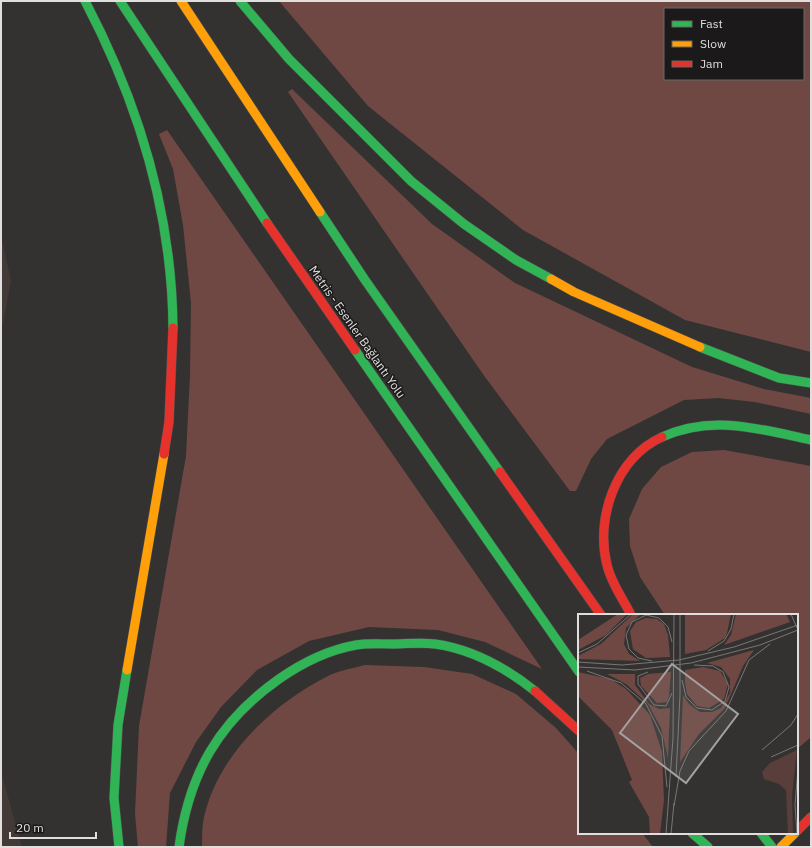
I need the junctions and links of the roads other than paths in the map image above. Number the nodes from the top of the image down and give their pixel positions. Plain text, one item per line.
1 (86, 1) edge
2 (120, 1) edge
3 (181, 1) edge
4 (240, 1) edge
5 (811, 383) edge
6 (811, 440) edge
7 (600, 614) edge
8 (631, 614) edge
9 (578, 671) edge
10 (578, 730) edge
11 (811, 817) edge
12 (798, 830) edge
13 (693, 834) edge
14 (700, 834) edge
15 (762, 834) edge
16 (794, 834) edge
17 (119, 847) edge
18 (179, 847) edge
19 (709, 847) edge
20 (772, 847) edge
21 (781, 847) edge

1 - 17 highway
2 - 9 highway, Metris - Esenler Bağlantı Yolu
3 - 7 highway
4 - 5 highway
6 - 8 highway
10 - 18 highway
11 - 12 highway
13 - 19 highway
14 - 19 highway
15 - 20 highway
16 - 21 highway

